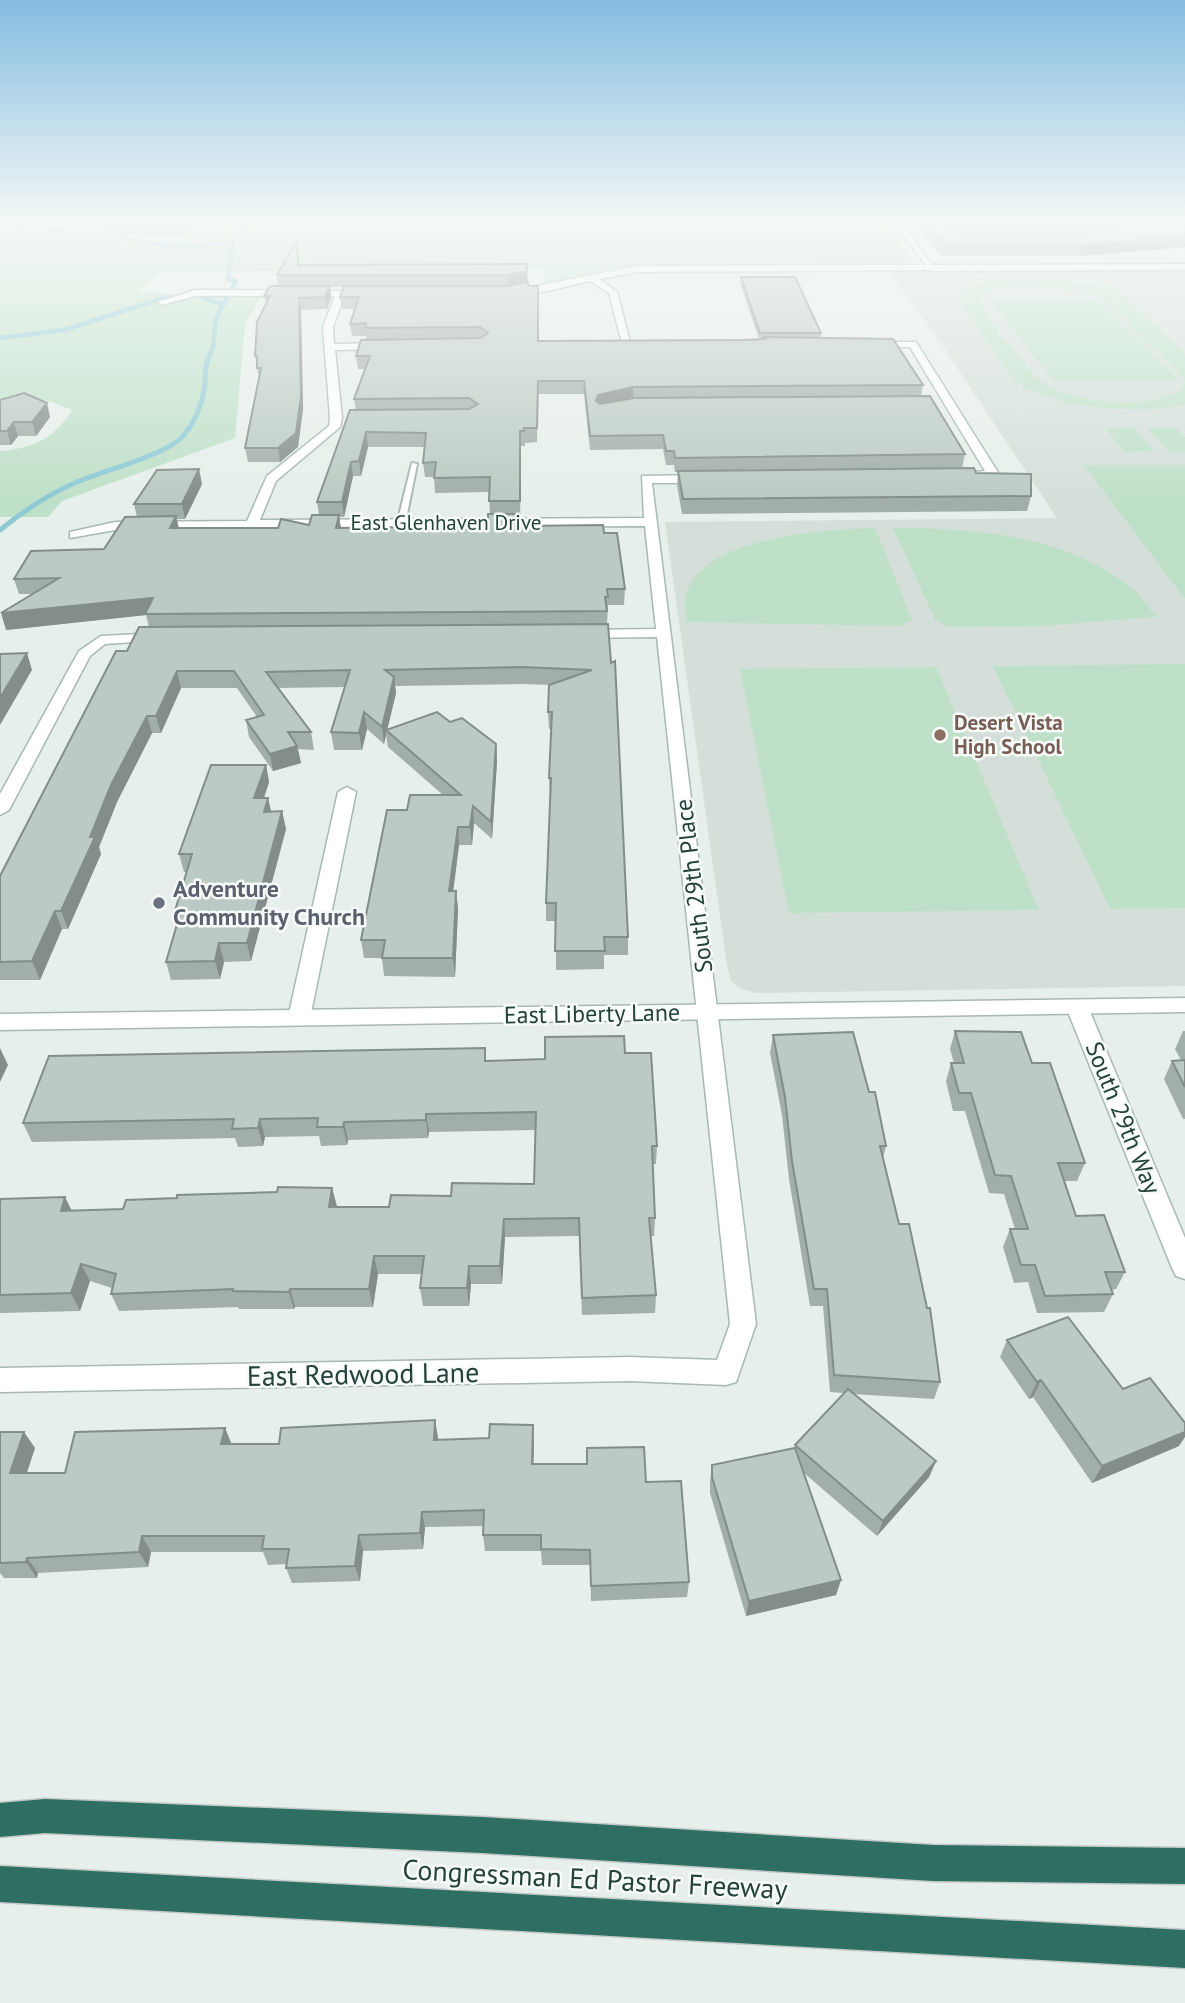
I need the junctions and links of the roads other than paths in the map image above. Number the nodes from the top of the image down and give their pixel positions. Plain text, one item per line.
1 (331, 315) edge
2 (619, 315) edge
3 (858, 344) edge
4 (654, 345) edge
5 (394, 346) edge
6 (330, 347) junction
7 (936, 404) edge
8 (950, 404) junction
9 (414, 464) dead end
10 (948, 477) edge
11 (715, 479) edge
12 (649, 522) junction
13 (252, 524) junction
14 (401, 524) junction
15 (75, 535) dead end
16 (663, 633) junction
17 (572, 634) edge
18 (173, 637) edge
19 (347, 792) dead end
20 (0, 810) edge
21 (1185, 1005) edge
22 (1077, 1007) junction
23 (709, 1012) junction
24 (299, 1018) junction
25 (0, 1023) edge
26 (1185, 1268) edge
27 (726, 1373) joint
28 (0, 1380) edge
29 (0, 1820) edge
30 (1185, 1866) edge
31 (0, 1884) edge
32 (1185, 1949) edge

1 - 6 street
2 - 4 street
3 - 8 street
5 - 6 street
6 - 13 street
7 - 8 street
8 - 10 street
9 - 14 lane
11 - 12 street, South 29th Place
12 - 14 street, East Glenhaven Drive
12 - 16 street, South 29th Place
13 - 14 street, East Glenhaven Drive
13 - 15 street, East Glenhaven Drive
16 - 17 street
16 - 23 street, South 29th Place
18 - 20 street
19 - 24 street
21 - 22 street, East Liberty Lane
22 - 23 street, East Liberty Lane
22 - 26 street, South 29th Way
23 - 24 street, East Liberty Lane
23 - 27 street, South 29th Place
24 - 25 street, East Liberty Lane
27 - 28 street, East Redwood Lane
29 - 30 highway
31 - 32 highway, Congressman Ed Pastor Freeway

